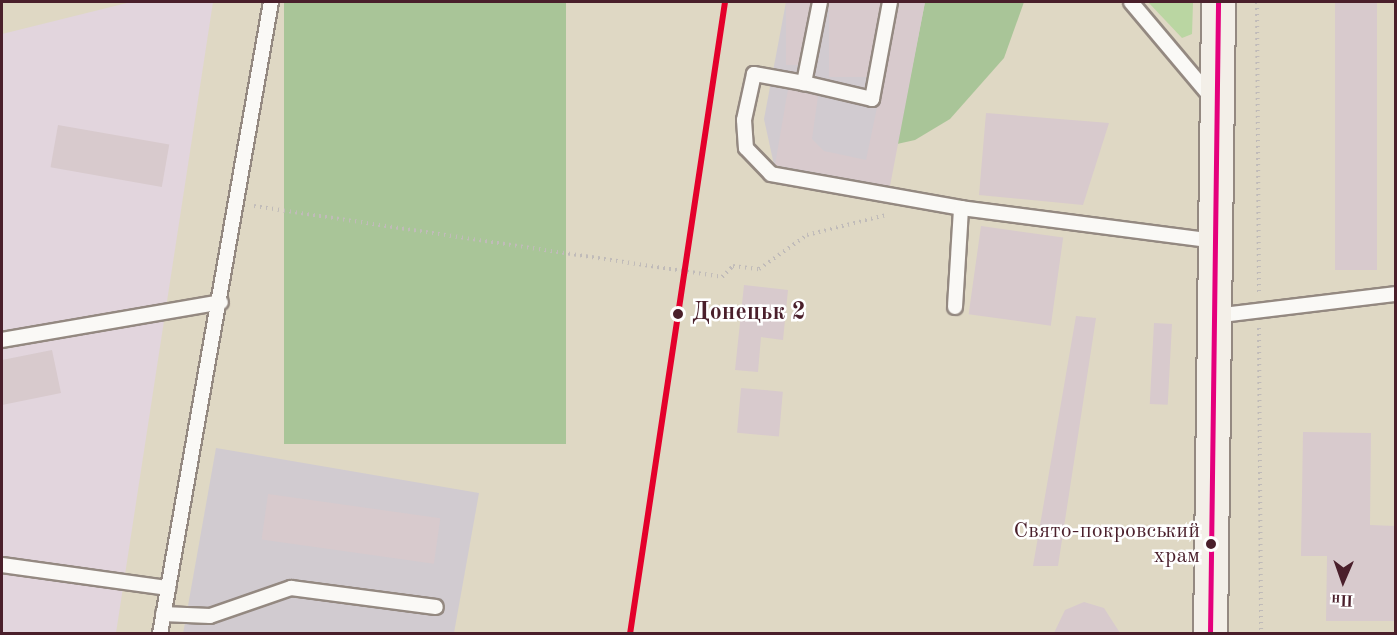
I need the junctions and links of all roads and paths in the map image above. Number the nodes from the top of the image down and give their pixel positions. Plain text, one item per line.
1 (271, 2) edge
2 (820, 2) edge
3 (891, 2) edge
4 (1131, 2) edge
5 (1218, 2) edge
6 (804, 83) junction
7 (1216, 103) junction
8 (238, 203) junction
9 (961, 208) junction
10 (890, 214) dead end
11 (1215, 241) junction
12 (1395, 294) edge
13 (221, 302) junction
14 (955, 307) dead end
15 (1214, 316) junction
16 (2, 340) edge
17 (2, 565) edge
18 (168, 588) junction
19 (436, 607) dead end
20 (164, 614) junction
21 (160, 633) edge
22 (1210, 633) edge

1 - 8 lane
2 - 6 lane
3 - 6 lane
4 - 7 lane
5 - 7 main road
6 - 9 lane
7 - 11 main road
8 - 10 path
8 - 13 lane
9 - 11 lane
9 - 14 lane
11 - 15 main road
12 - 15 lane
13 - 16 lane
13 - 18 lane
15 - 22 main road
17 - 18 lane
18 - 20 lane
19 - 20 lane
20 - 21 lane

